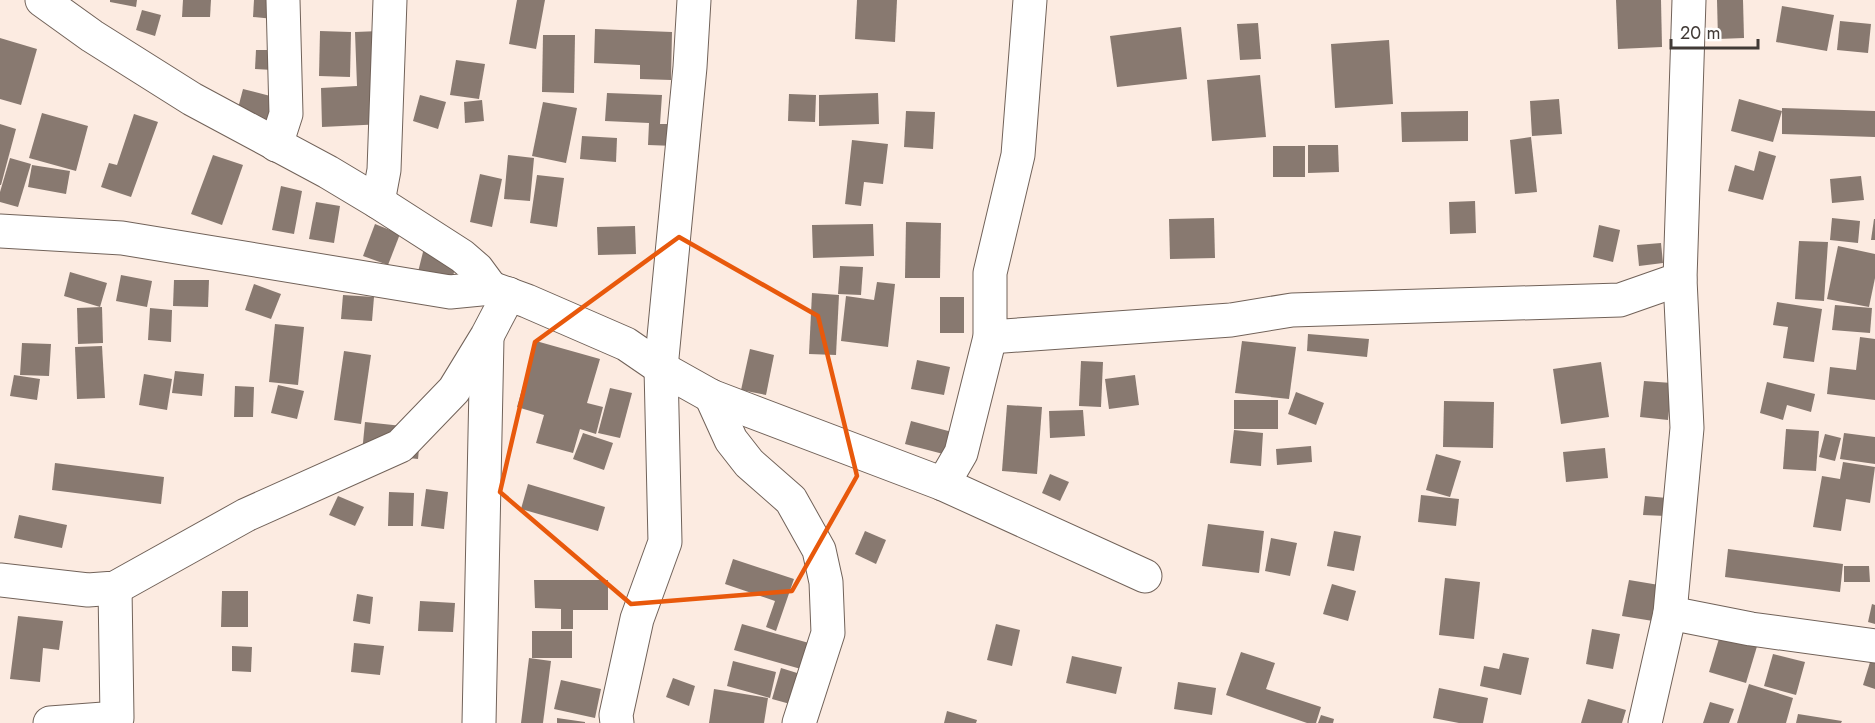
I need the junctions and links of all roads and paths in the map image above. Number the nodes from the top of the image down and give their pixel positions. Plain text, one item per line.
1 (42, 0) edge
2 (283, 0) edge
3 (390, 0) edge
4 (694, 0) edge
5 (1030, 0) edge
6 (1689, 0) edge
7 (276, 145) junction
8 (378, 202) junction
9 (0, 231) edge
10 (1680, 279) junction
11 (500, 291) junction
12 (487, 336) junction
13 (990, 337) junction
14 (661, 369) junction
15 (711, 396) junction
16 (943, 484) junction
17 (1145, 576) dead end
18 (0, 580) edge
19 (115, 588) junction
20 (1670, 613) junction
21 (1875, 646) edge
22 (50, 723) edge
23 (479, 723) edge
24 (617, 723) edge
25 (799, 723) edge
26 (1646, 723) edge

1 - 7 street
2 - 7 street
3 - 8 street
4 - 14 street
5 - 13 street
6 - 10 street
7 - 8 street
8 - 11 street
9 - 11 street
10 - 13 street
10 - 20 street
11 - 12 street
11 - 14 street
12 - 19 street
12 - 23 street
13 - 16 street
14 - 15 street
14 - 24 street
15 - 16 street
15 - 25 street
16 - 17 street
18 - 19 street
19 - 22 street
20 - 21 street
20 - 26 street

